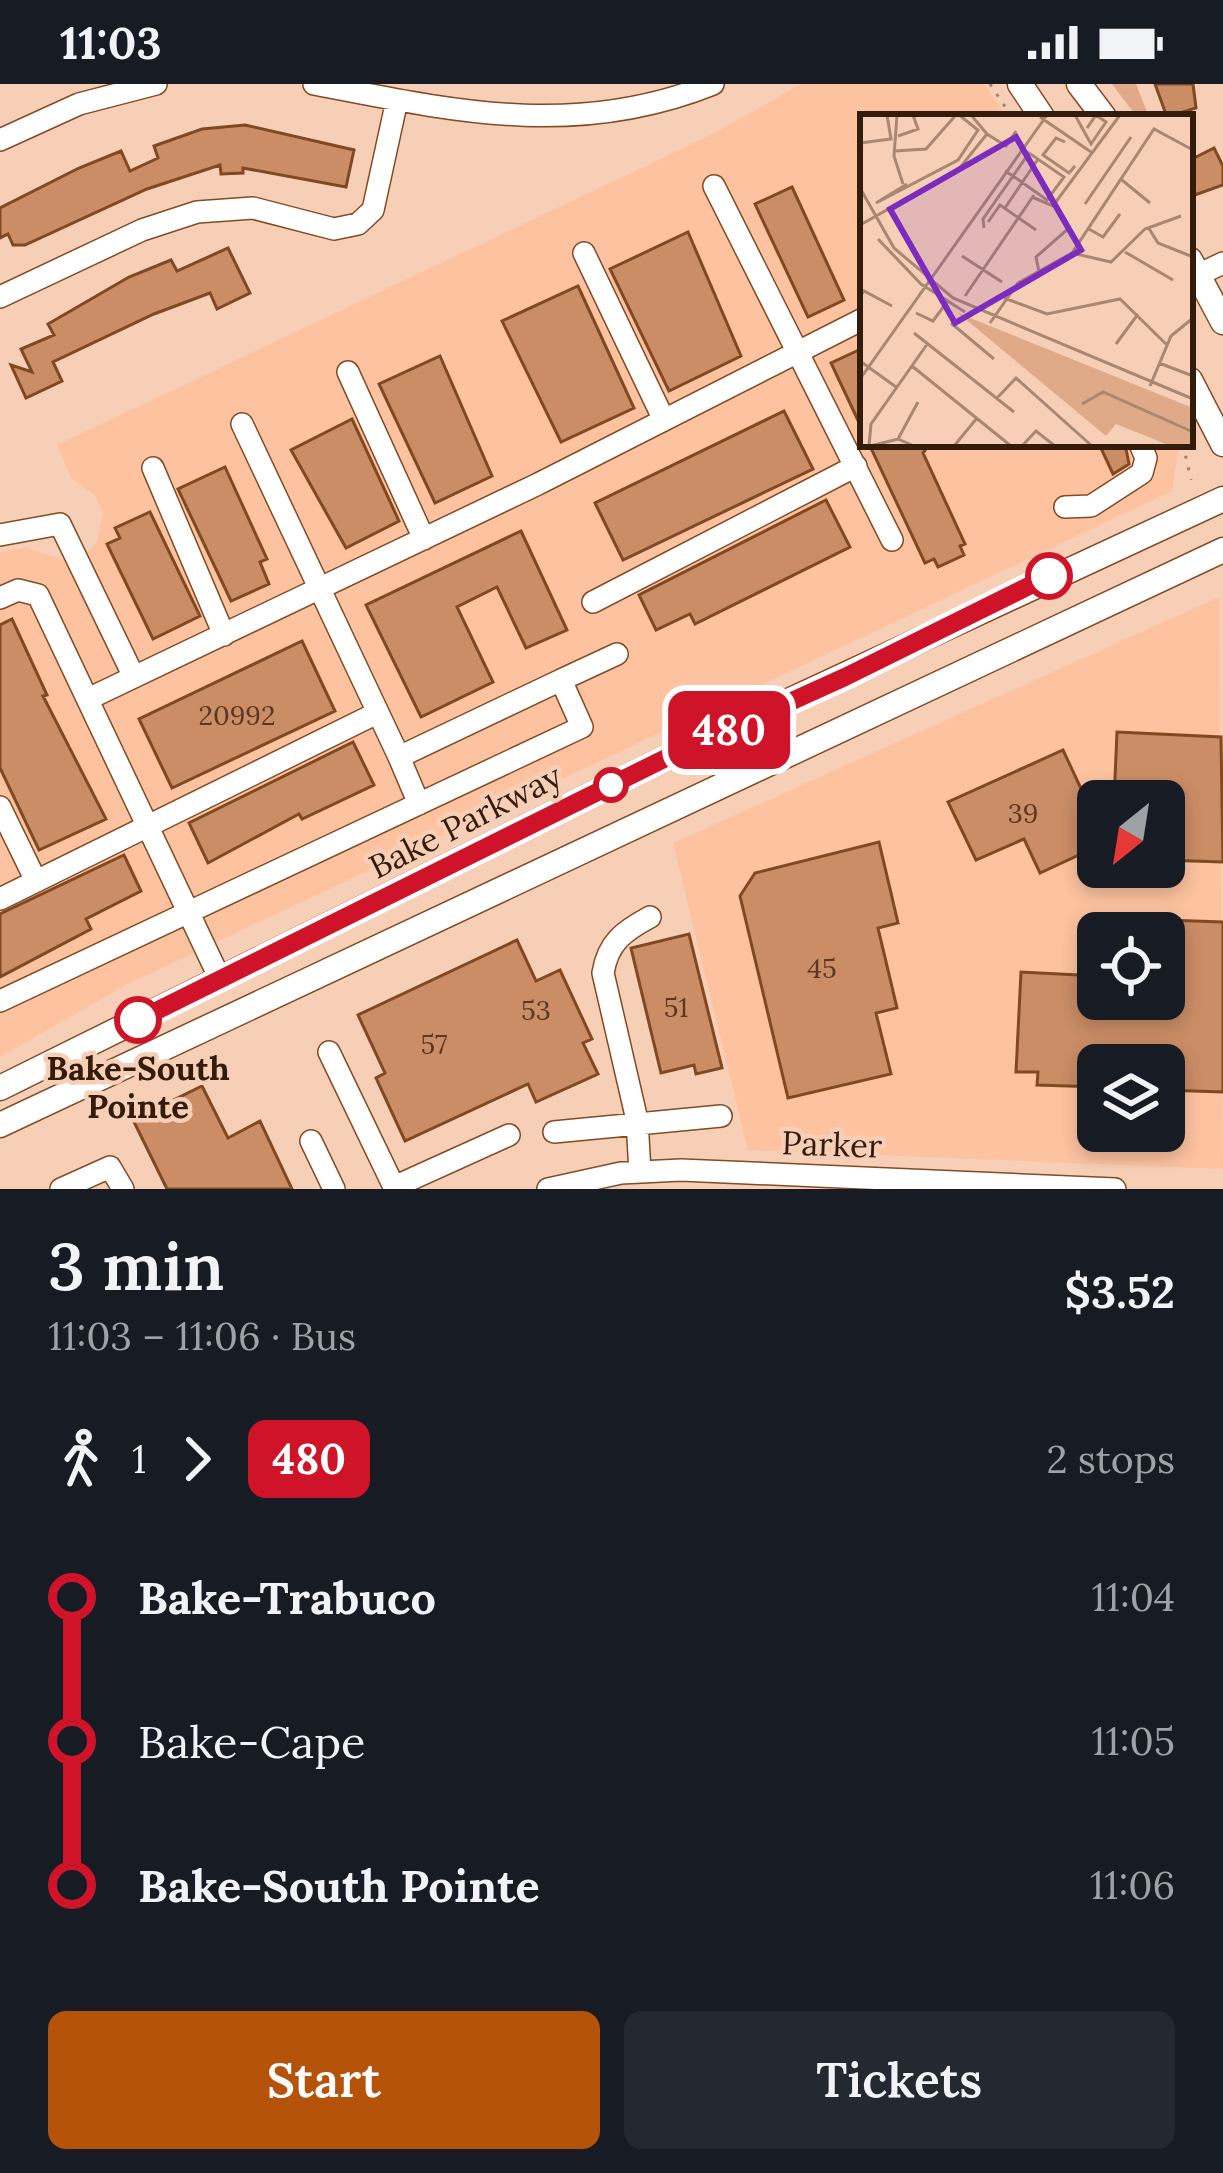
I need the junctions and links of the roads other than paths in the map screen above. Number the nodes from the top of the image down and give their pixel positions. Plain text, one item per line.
1 (156, 84) edge
2 (314, 84) edge
3 (713, 84) edge
4 (1020, 84) edge
5 (1079, 84) edge
6 (74, 94) edge
7 (397, 100) junction
8 (1040, 114) edge
9 (1102, 114) edge
10 (0, 140) edge
11 (714, 186) dead end
12 (584, 254) dead end
13 (1223, 263) edge
14 (1194, 268) edge
15 (0, 297) edge
16 (860, 320) edge
17 (1223, 322) edge
18 (800, 350) junction
19 (348, 372) dead end
20 (1193, 386) edge
21 (664, 420) junction
22 (242, 424) dead end
23 (1223, 444) edge
24 (1141, 447) edge
25 (856, 466) junction
26 (153, 468) dead end
27 (1223, 499) edge
28 (1066, 507) dead end
29 (0, 535) edge
30 (424, 539) junction
31 (892, 540) dead end
32 (1223, 550) edge
33 (320, 590) junction
34 (0, 598) edge
35 (593, 602) dead end
36 (224, 635) junction
37 (617, 654) dead end
38 (134, 677) junction
39 (561, 680) junction
40 (88, 699) junction
41 (377, 713) junction
42 (399, 757) junction
43 (419, 804) junction
44 (0, 807) edge
45 (147, 825) junction
46 (36, 881) junction
47 (0, 899) edge
48 (189, 912) junction
49 (650, 916) dead end
50 (220, 979) junction
51 (0, 1001) edge
52 (329, 1052) dead end
53 (0, 1088) edge
54 (721, 1116) dead end
55 (637, 1120) junction
56 (0, 1125) edge
57 (554, 1132) dead end
58 (509, 1135) dead end
59 (311, 1141) dead end
60 (640, 1172) junction
61 (1012, 1187) edge
62 (394, 1188) edge
63 (61, 1189) edge
64 (123, 1189) edge
65 (334, 1189) edge
66 (548, 1189) edge
67 (1115, 1189) edge

1 - 6 street
2 - 7 street
3 - 7 street
4 - 8 main road
5 - 9 main road
6 - 10 street
7 - 15 street
11 - 18 street
12 - 21 street
13 - 14 street
14 - 17 main road
16 - 18 street
18 - 21 street
18 - 25 street
19 - 30 street
20 - 23 main road
21 - 30 street
22 - 33 street
24 - 28 street
25 - 31 street
25 - 35 street
26 - 36 street
27 - 50 main road, Bake Parkway
29 - 38 street
30 - 33 street
32 - 56 main road
33 - 36 street
33 - 41 street
34 - 40 street
36 - 38 street
37 - 39 street
38 - 40 street
39 - 42 street
39 - 43 street
40 - 45 street
41 - 42 street
41 - 45 street
42 - 43 street
43 - 48 street
44 - 46 street
45 - 46 street
45 - 48 street
46 - 47 street
48 - 50 street
48 - 51 street
49 - 55 street
50 - 53 main road, Bake Parkway
52 - 62 street
54 - 55 street
55 - 57 street
55 - 60 street
58 - 62 street
59 - 65 street
60 - 61 street, Parker
60 - 66 street, Parker
61 - 67 street, Parker
63 - 64 street

